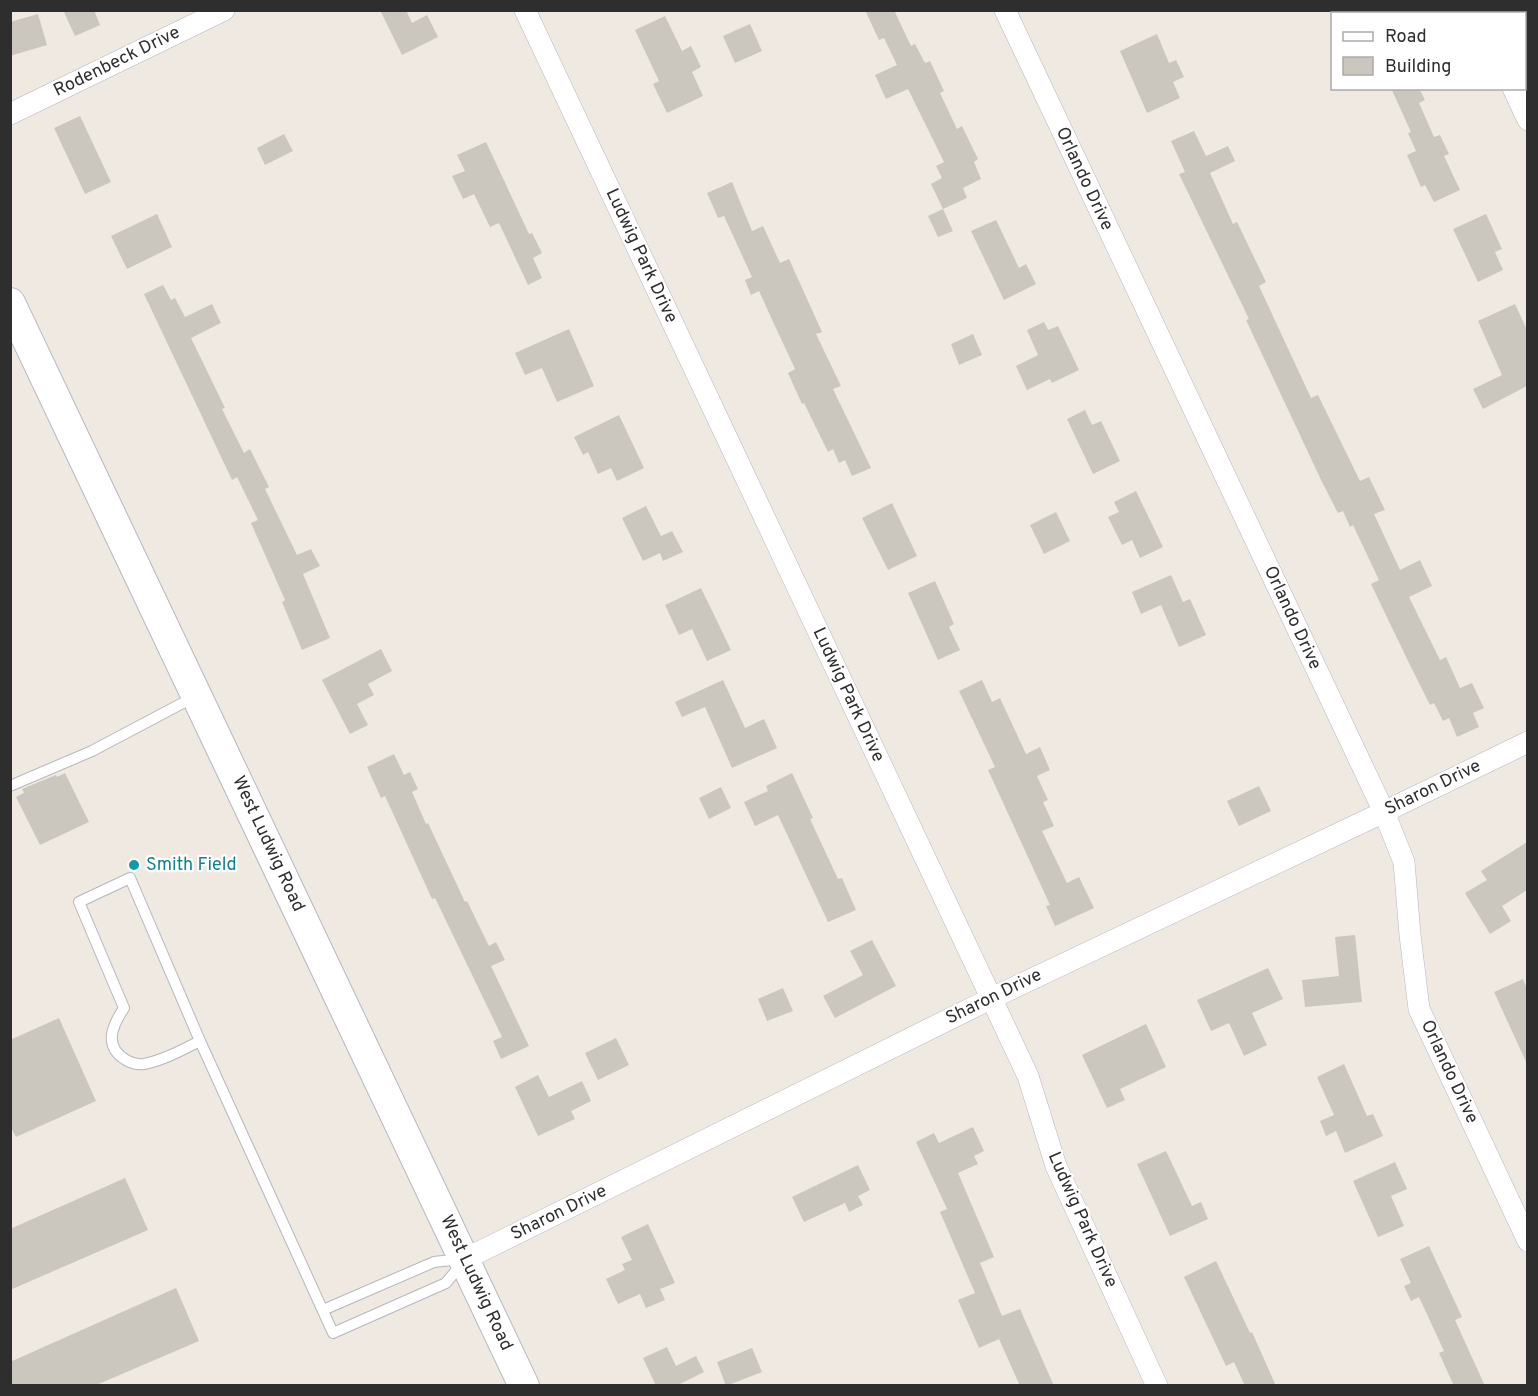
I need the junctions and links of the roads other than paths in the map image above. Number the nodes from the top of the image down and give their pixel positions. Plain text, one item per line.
1 (224, 10) edge
2 (525, 10) edge
3 (1005, 10) edge
4 (1514, 90) edge
5 (10, 114) edge
6 (1527, 120) edge
7 (10, 303) edge
8 (198, 695) junction
9 (1527, 742) edge
10 (10, 786) edge
11 (1384, 812) junction
12 (992, 998) junction
13 (200, 1041) junction
14 (1527, 1241) edge
15 (465, 1259) junction
16 (323, 1311) junction
17 (524, 1386) edge
18 (1157, 1386) edge

1 - 5 street, Rodenbeck Drive
2 - 12 street, Ludwig Park Drive
3 - 11 street, Orlando Drive
4 - 6 street
7 - 8 main road, West Ludwig Road
8 - 10 lane
8 - 15 main road, West Ludwig Road
9 - 11 street, Sharon Drive
11 - 12 street, Sharon Drive
11 - 14 street, Orlando Drive
12 - 15 street, Sharon Drive
12 - 18 street, Ludwig Park Drive
13 - 13 lane
13 - 16 lane
15 - 16 lane
15 - 16 lane
15 - 17 main road, West Ludwig Road

